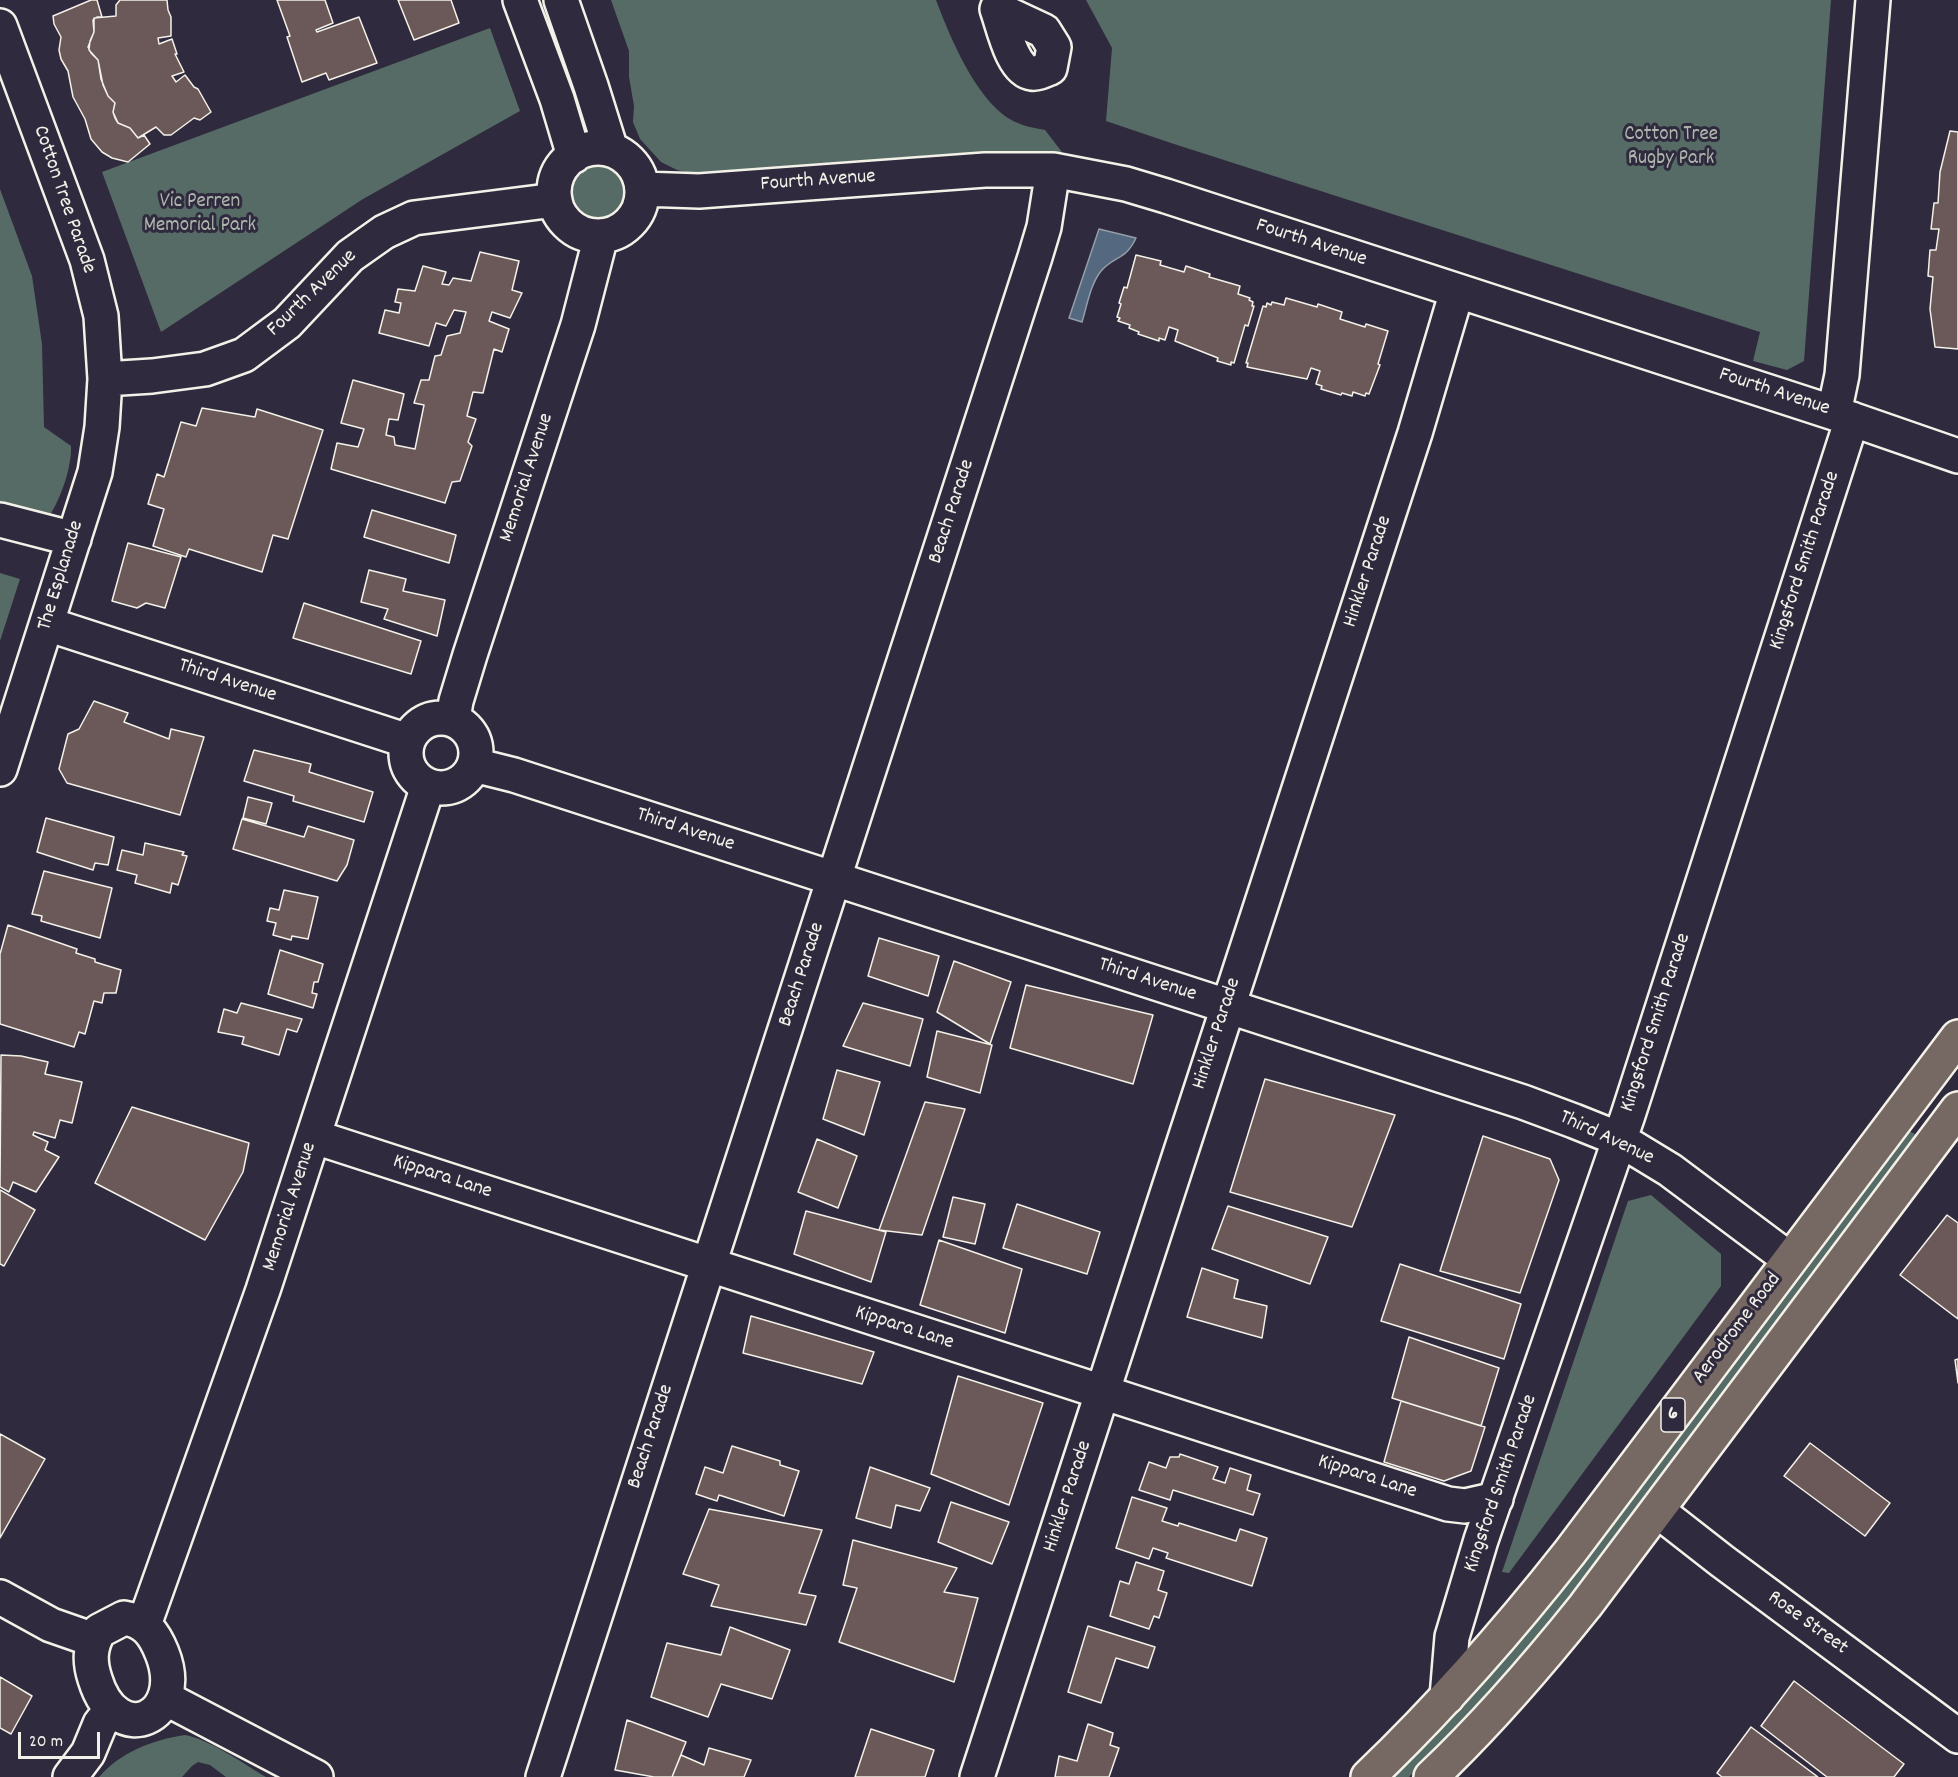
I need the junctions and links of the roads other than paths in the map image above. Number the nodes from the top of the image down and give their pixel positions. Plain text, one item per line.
1 (520, 0) edge
2 (561, 0) edge
3 (1873, 0) edge
4 (0, 26) edge
5 (611, 150) junction
6 (574, 156) junction
7 (1053, 170) junction
8 (642, 189) junction
9 (555, 200) junction
10 (601, 236) junction
11 (1457, 291) junction
12 (105, 378) junction
13 (1843, 416) junction
14 (1958, 456) edge
15 (0, 520) edge
16 (74, 538) junction
17 (47, 624) junction
18 (453, 719) junction
19 (408, 741) junction
20 (474, 765) junction
21 (0, 769) edge
22 (428, 786) junction
23 (834, 880) junction
24 (1228, 1007) junction
25 (1956, 1040) edge
26 (1958, 1109) edge
27 (315, 1137) junction
28 (1619, 1139) junction
29 (1789, 1259) junction
30 (708, 1264) junction
31 (1103, 1393) junction
32 (1496, 1499) junction
33 (1658, 1511) junction
34 (0, 1597) edge
35 (144, 1625) junction
36 (94, 1640) junction
37 (1448, 1697) junction
38 (165, 1698) junction
39 (111, 1710) junction
40 (1958, 1736) edge
41 (70, 1777) edge
42 (316, 1777) edge
43 (543, 1777) edge
44 (977, 1777) edge
45 (1368, 1777) edge
46 (1431, 1777) edge

1 - 6 street
2 - 5 street
3 - 13 street, Kingsford Smith Parade
4 - 12 street, Cotton Tree Parade
5 - 6 street
5 - 8 street
6 - 9 street
7 - 8 street, Fourth Avenue
7 - 11 street, Fourth Avenue
7 - 23 street, Beach Parade
8 - 10 street
9 - 10 street
9 - 12 street, Fourth Avenue
10 - 18 street, Memorial Avenue
11 - 13 street, Fourth Avenue
11 - 24 street, Hinkler Parade
12 - 16 street, The Esplanade
13 - 14 street, Fourth Avenue
13 - 28 street, Kingsford Smith Parade
15 - 16 street
16 - 17 street, The Esplanade
17 - 19 street, Third Avenue
17 - 21 street, The Esplanade
18 - 19 street
18 - 20 street
19 - 22 street
20 - 22 street
20 - 23 street, Third Avenue
22 - 27 street, Memorial Avenue
23 - 24 street, Third Avenue
23 - 30 street, Beach Parade
24 - 28 street, Third Avenue
24 - 31 street, Hinkler Parade
25 - 29 main road, Aerodrome Road / 6
26 - 33 main road, 6
27 - 30 street, Kippara Lane
27 - 35 street, Memorial Avenue
28 - 29 street, Third Avenue
28 - 32 street, Kingsford Smith Parade
29 - 37 main road, Aerodrome Road / 6
30 - 31 street, Kippara Lane
30 - 43 street, Beach Parade
31 - 32 street, Kippara Lane
31 - 44 street, Hinkler Parade
32 - 37 street, Kingsford Smith Parade
33 - 40 street, Rose Street
33 - 46 main road, 6
34 - 36 street
35 - 36 street
35 - 38 street
36 - 39 street
37 - 45 main road, Aerodrome Road / 6
38 - 39 street
38 - 42 street
39 - 41 street

